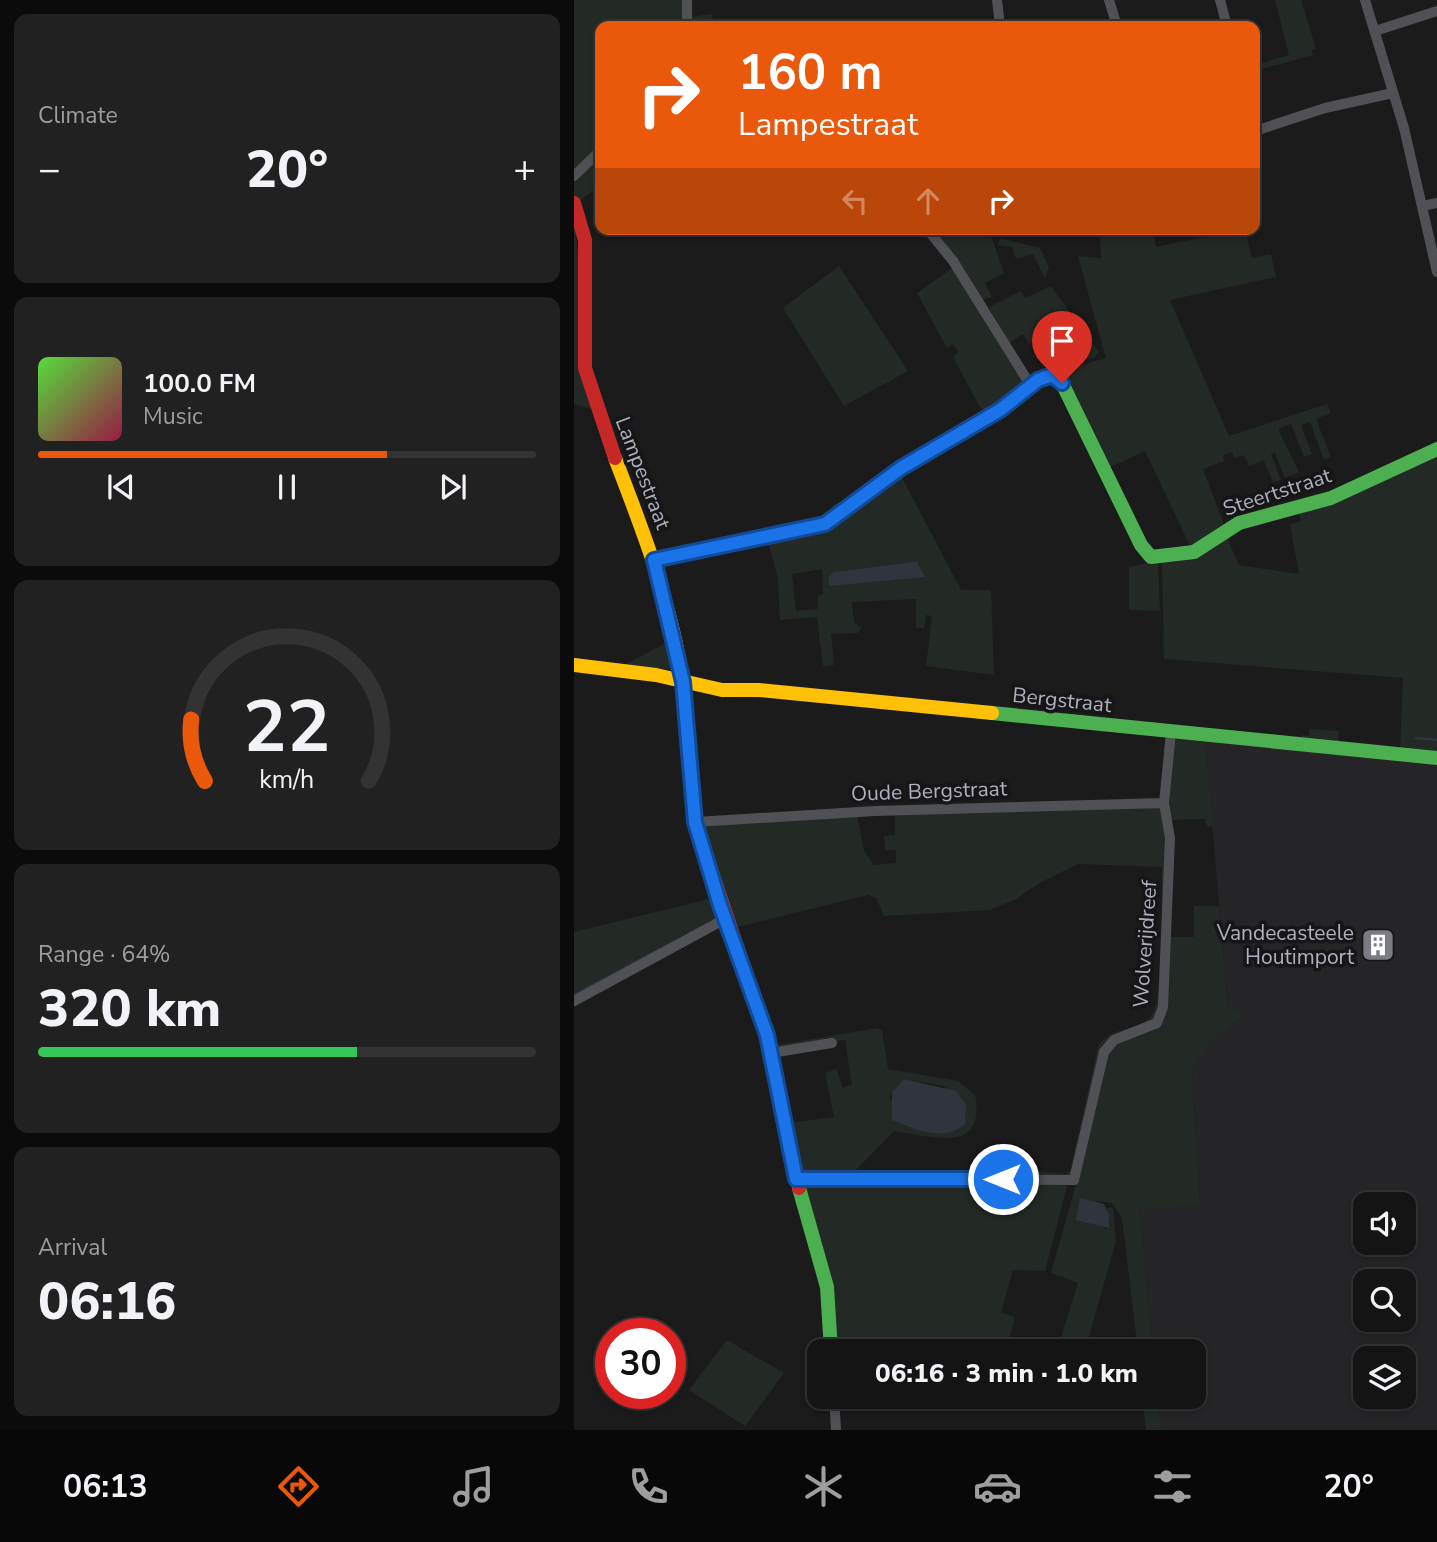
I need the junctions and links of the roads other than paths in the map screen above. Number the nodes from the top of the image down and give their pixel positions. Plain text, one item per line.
1 (687, 0) edge
2 (997, 0) edge
3 (1109, 0) edge
4 (1220, 0) edge
5 (1365, 0) edge
6 (1437, 11) edge
7 (687, 21) edge
8 (999, 21) edge
9 (1115, 21) edge
10 (1226, 21) edge
11 (1375, 32) junction
12 (1393, 93) junction
13 (1260, 128) edge
14 (595, 156) edge
15 (574, 176) edge
16 (1437, 203) edge
17 (574, 204) edge
18 (1423, 206) junction
19 (932, 235) edge
20 (1437, 272) edge
21 (1031, 386) junction
22 (1437, 449) edge
23 (654, 560) junction
24 (574, 666) edge
25 (683, 682) junction
26 (1171, 732) junction
27 (1437, 758) edge
28 (1164, 803) junction
29 (695, 822) junction
30 (725, 919) junction
31 (574, 1001) edge
32 (832, 1042) dead end
33 (771, 1053) junction
34 (796, 1179) junction
35 (830, 1339) edge
36 (835, 1409) edge
37 (836, 1430) edge

1 - 7 street
2 - 8 street
3 - 9 street
4 - 10 street
5 - 11 street
6 - 11 street
11 - 12 street
12 - 13 street
12 - 18 street
14 - 15 street
16 - 18 street
17 - 23 street, Lampestraat
18 - 20 street
19 - 21 street
21 - 22 street, Steertstraat
21 - 23 street
23 - 25 street, Lampestraat
24 - 25 street, Bergstraat
25 - 26 street, Bergstraat
25 - 29 street, Lampestraat
26 - 27 street, Bergstraat
26 - 28 street, Wolverijdreef
28 - 29 street, Oude Bergstraat
28 - 34 street, Wolverijdreef
29 - 30 street, Lampestraat
30 - 31 street
30 - 33 street, Lampestraat
32 - 33 street
33 - 34 street, Lampestraat
34 - 35 street, Lampestraat
36 - 37 street

